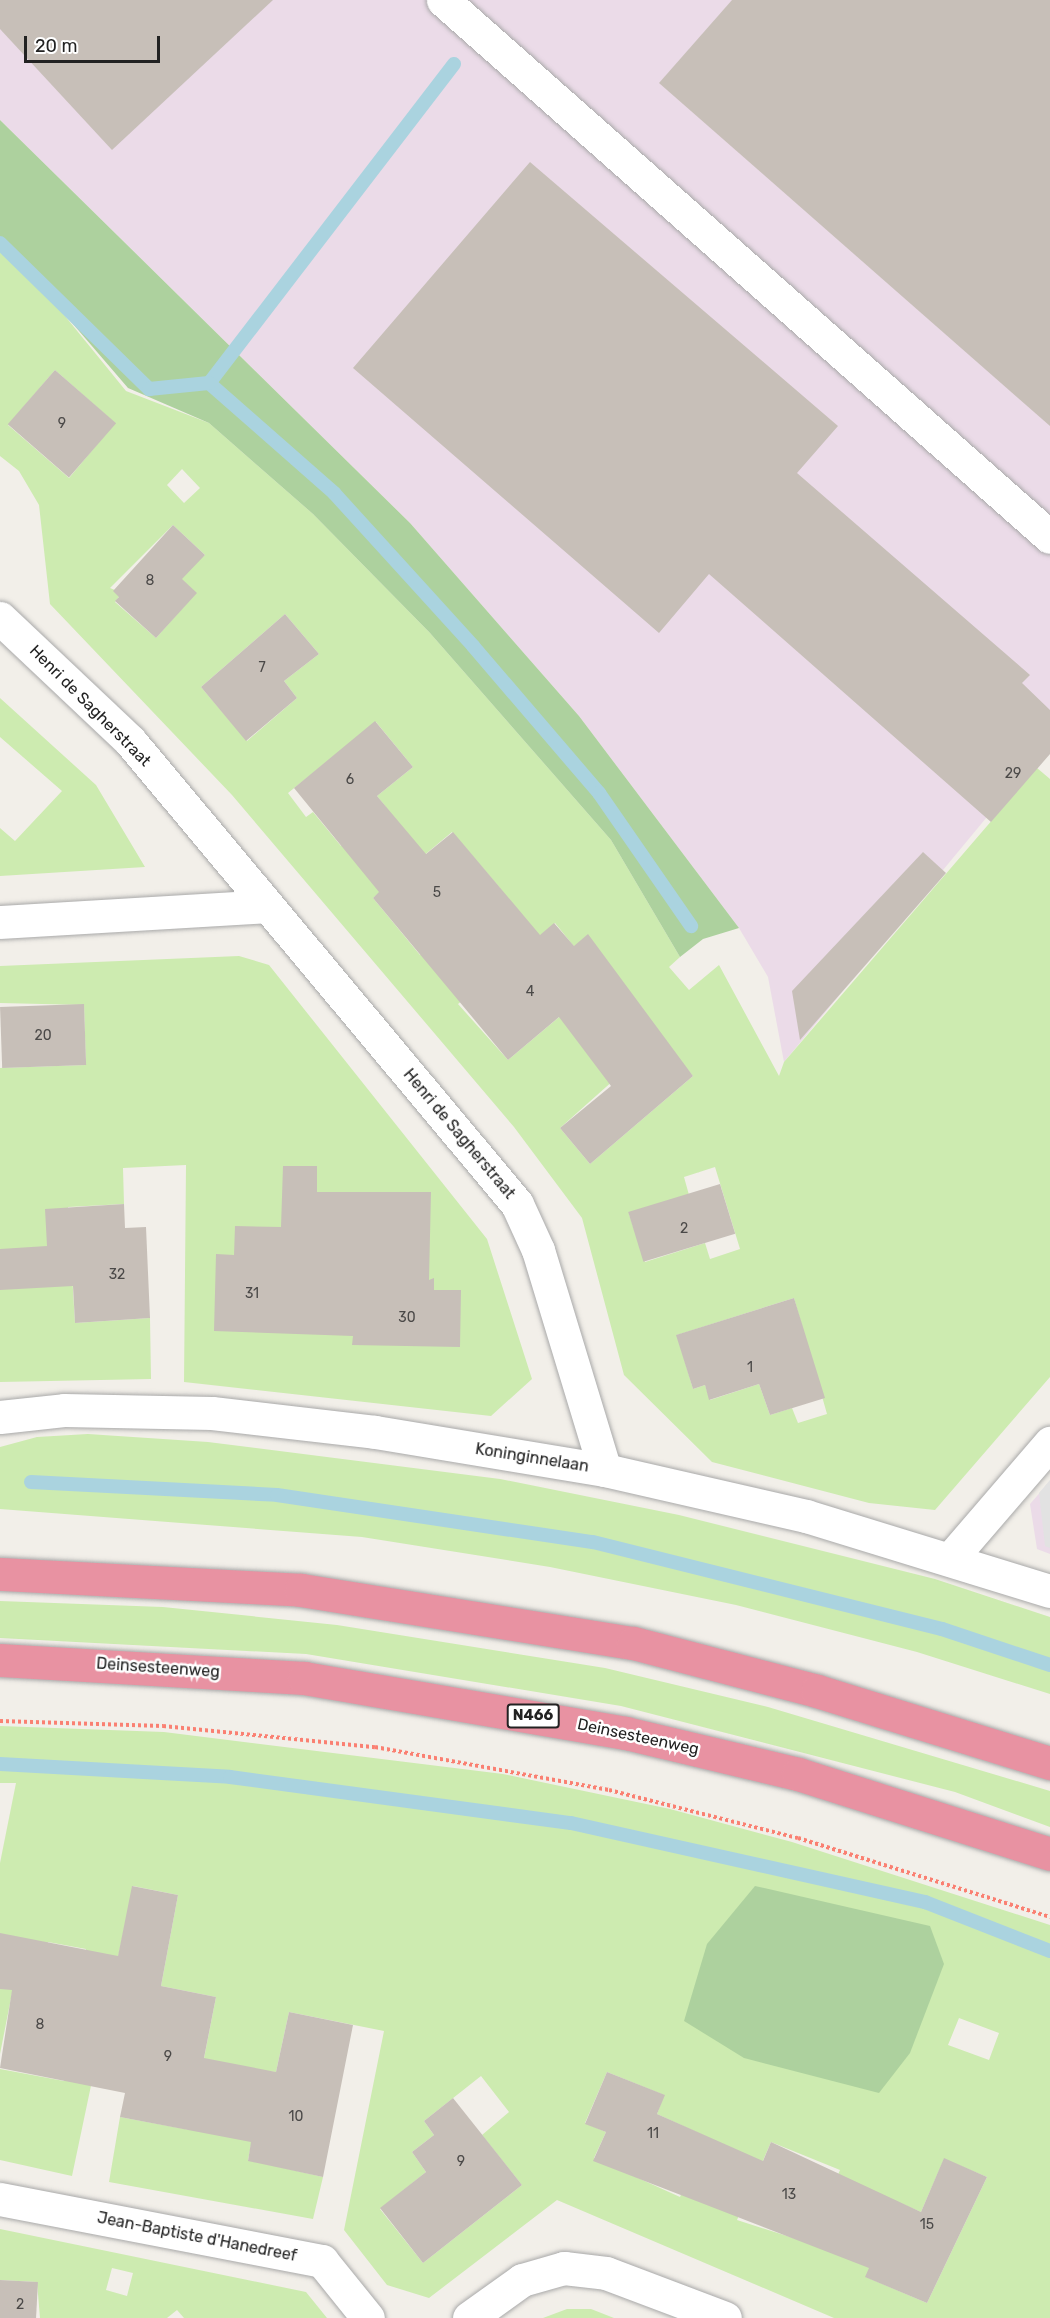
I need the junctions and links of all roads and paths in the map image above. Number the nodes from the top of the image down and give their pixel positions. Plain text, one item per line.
1 (443, 0) edge
2 (1050, 537) edge
3 (1, 611) edge
4 (266, 906) junction
5 (0, 922) edge
6 (0, 1417) edge
7 (1050, 1443) edge
8 (605, 1470) junction
9 (951, 1558) junction
10 (0, 1574) edge
11 (1050, 1591) edge
12 (0, 1660) edge
13 (0, 1721) edge
14 (1050, 1763) edge
15 (1050, 1854) edge
16 (1050, 1917) edge
17 (0, 2199) edge
18 (368, 2318) edge
19 (469, 2318) edge
20 (725, 2318) edge

1 - 2 street
3 - 4 street, Henri de Sagherstraat
4 - 5 street
4 - 8 street, Henri de Sagherstraat
6 - 8 street, Koninginnelaan
7 - 9 street
8 - 9 street, Koninginnelaan
9 - 11 street, Koninginnelaan
10 - 14 highway
12 - 15 highway, Deinsesteenweg / N466
13 - 16 path
17 - 18 street, Jean-Baptiste d'Hanedreef
19 - 20 street

